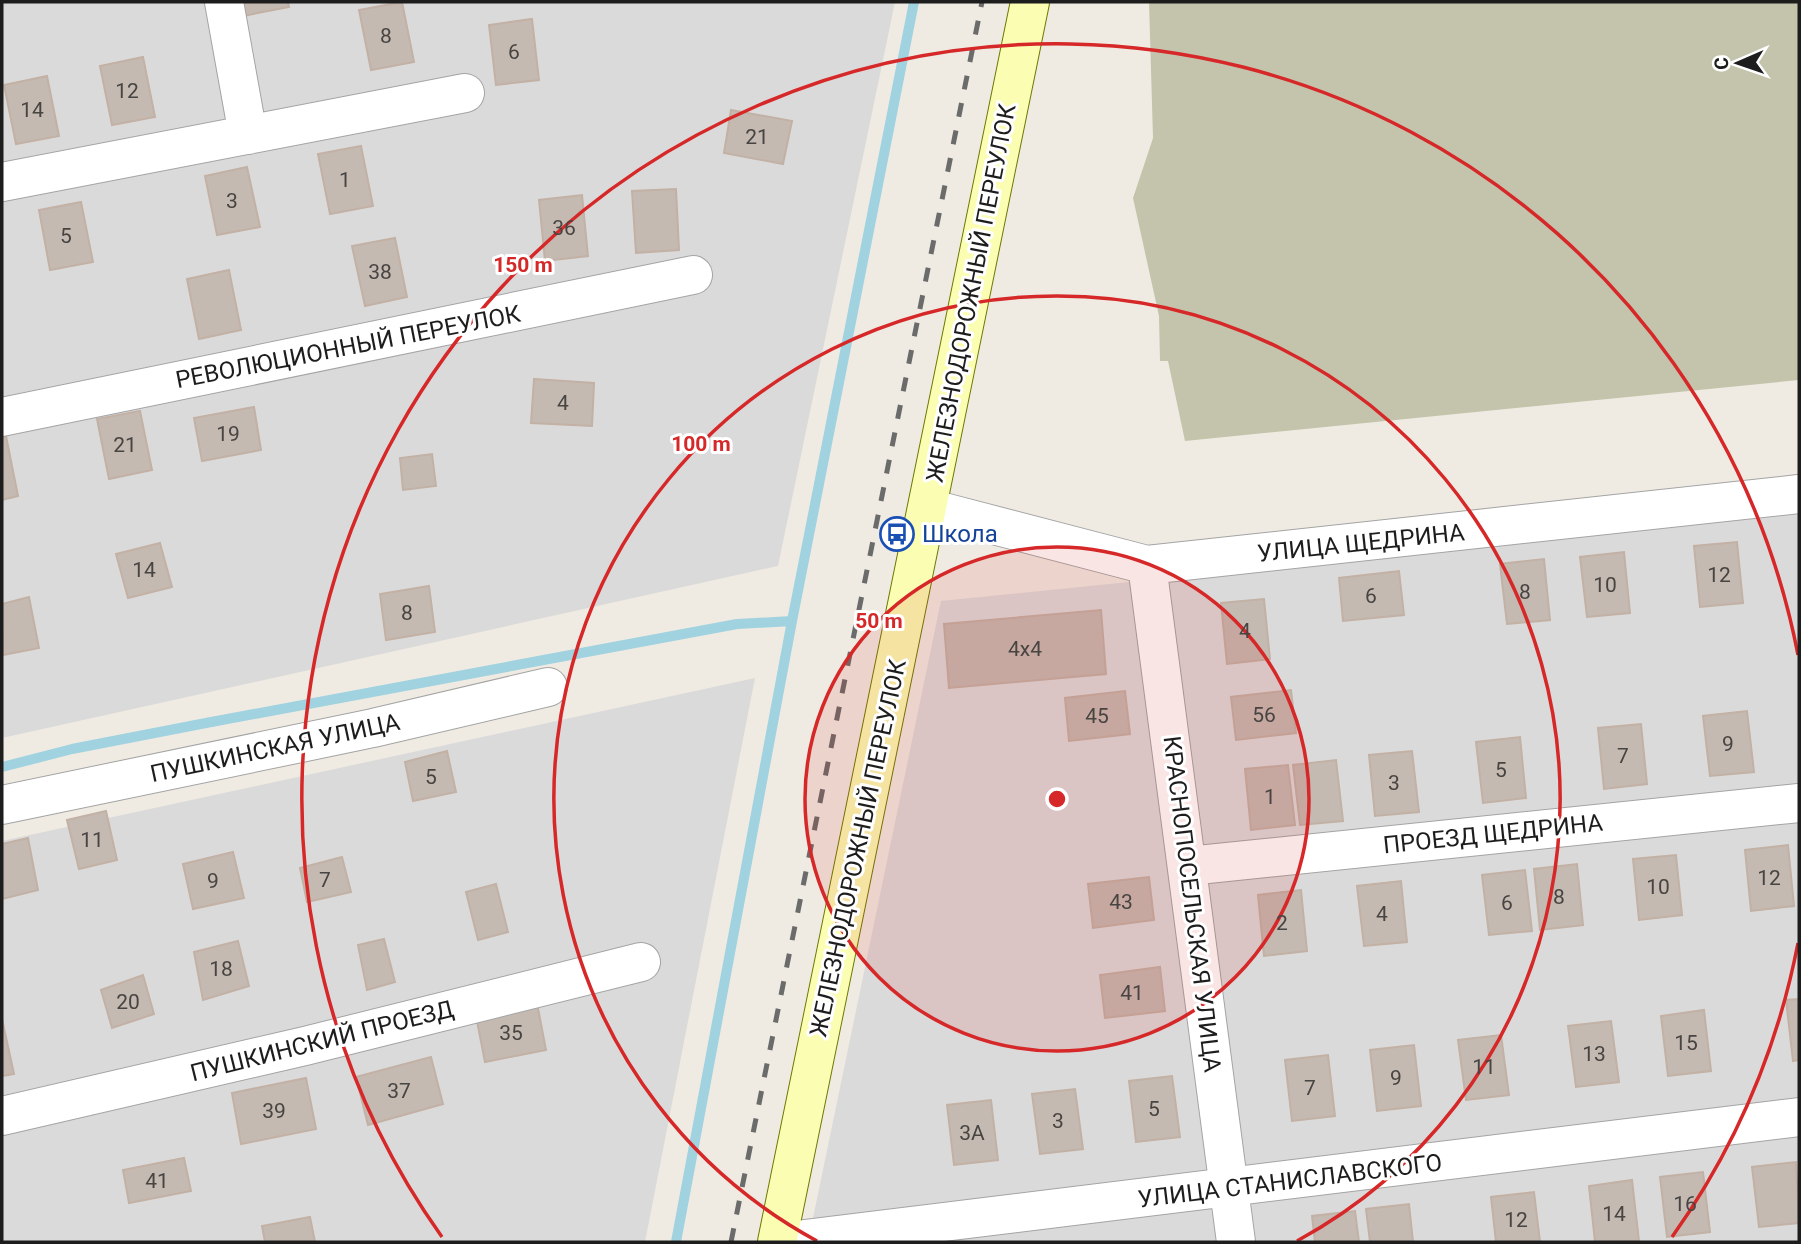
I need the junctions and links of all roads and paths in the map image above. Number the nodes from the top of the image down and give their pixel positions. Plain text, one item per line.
1 (224, 2) edge
2 (1030, 2) edge
3 (465, 93) dead end
4 (247, 135) junction
5 (2, 182) edge
6 (693, 275) dead end
7 (2, 417) edge
8 (1799, 494) edge
9 (928, 508) junction
10 (1147, 565) junction
11 (548, 687) dead end
12 (1799, 803) edge
13 (2, 805) edge
14 (1188, 866) junction
15 (641, 962) dead end
16 (2, 1116) edge
17 (1799, 1117) edge
18 (1228, 1189) junction
19 (778, 1242) edge
20 (1236, 1242) edge

1 - 4 street
2 - 9 street, ЖЕЛЕЗНОДОРОЖНЫЙ ПЕРЕУЛОК
3 - 4 street
4 - 5 street
6 - 7 street, РЕВОЛЮЦИОННЫЙ ПЕРЕУЛОК
8 - 10 street, УЛИЦА ЩЕДРИНА
9 - 10 street, УЛИЦА ЩЕДРИНА
9 - 19 street, ЖЕЛЕЗНОДОРОЖНЫЙ ПЕРЕУЛОК
10 - 14 street, КРАСНОПОСЕЛЬСКАЯ УЛИЦА
11 - 13 street, ПУШКИНСКАЯ УЛИЦА
12 - 14 street, ПРОЕЗД ЩЕДРИНА
14 - 18 street, КРАСНОПОСЕЛЬСКАЯ УЛИЦА
15 - 16 street, ПУШКИНСКИЙ ПРОЕЗД
17 - 18 street, УЛИЦА СТАНИСЛАВСКОГО
18 - 19 street, УЛИЦА СТАНИСЛАВСКОГО
18 - 20 street, КРАСНОПОСЕЛЬСКАЯ УЛИЦА

